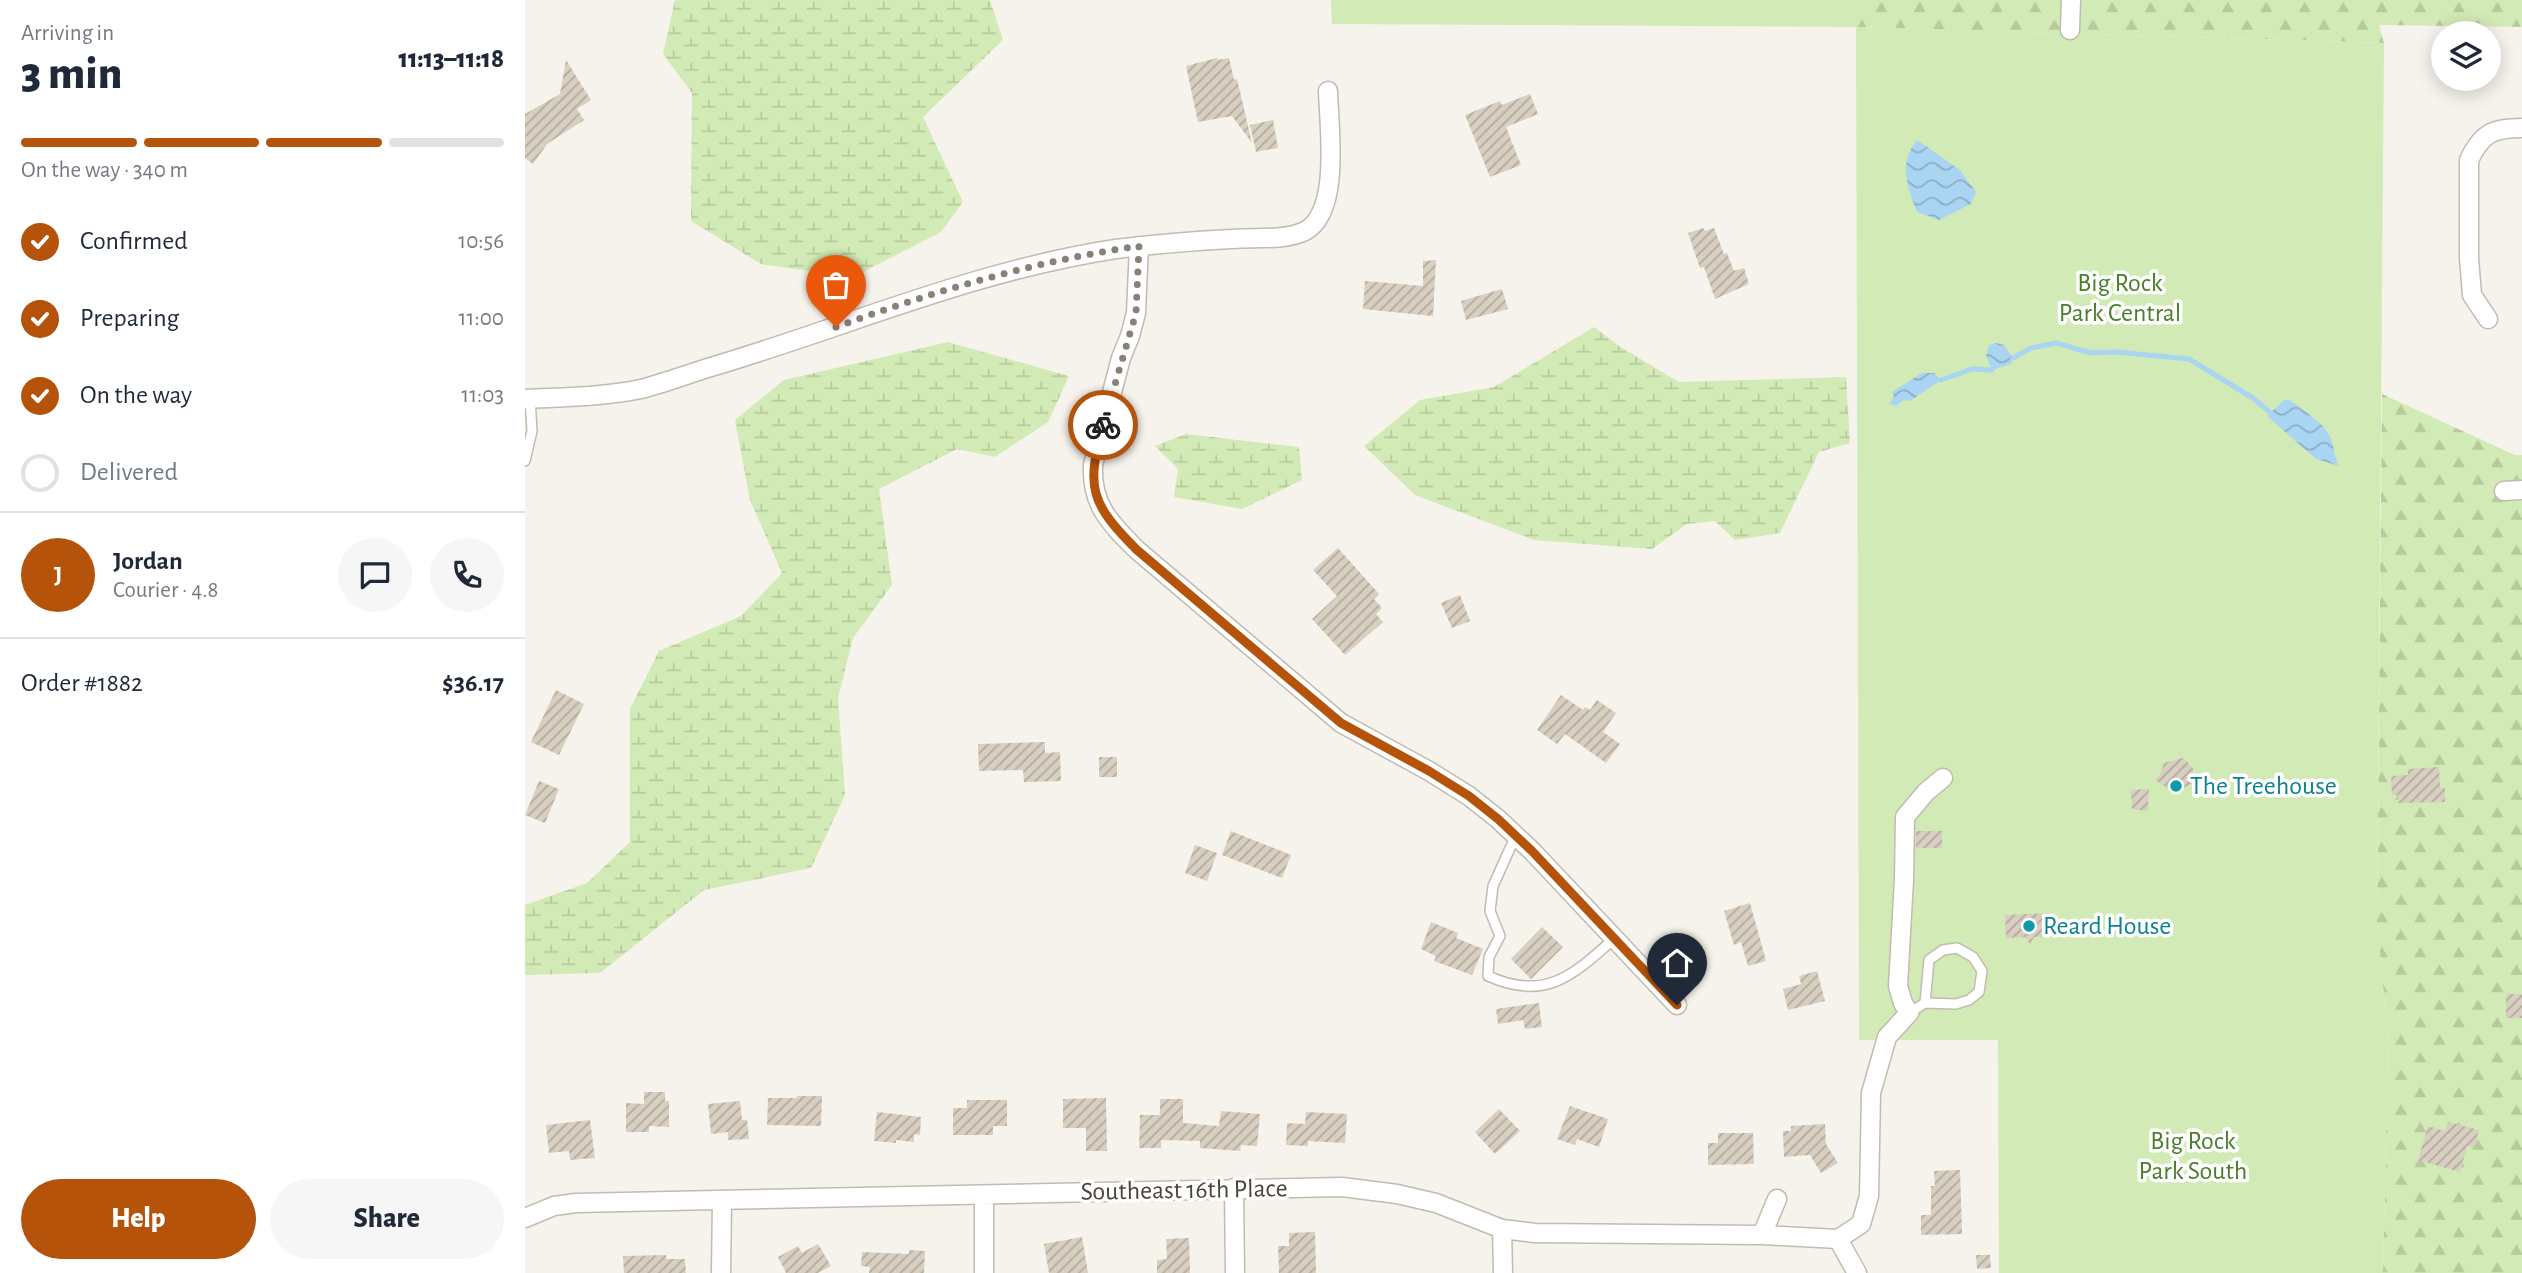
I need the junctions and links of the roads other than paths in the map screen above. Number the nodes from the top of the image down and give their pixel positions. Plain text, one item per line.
1 (2071, 0) edge
2 (2070, 30) dead end
3 (1328, 92) dead end
4 (2522, 128) edge
5 (1139, 246) junction
6 (2489, 319) dead end
7 (527, 399) edge
8 (525, 461) edge
9 (1943, 778) dead end
10 (1516, 835) junction
11 (1615, 938) junction
12 (1925, 1003) junction
13 (1677, 1005) dead end
14 (1909, 1013) junction
15 (1234, 1188) junction
16 (984, 1195) junction
17 (1777, 1199) dead end
18 (722, 1201) junction
19 (525, 1218) edge
20 (1502, 1229) junction
21 (1762, 1235) junction
22 (1838, 1239) junction
23 (722, 1273) edge
24 (984, 1273) edge
25 (1235, 1273) edge
26 (1503, 1273) edge
27 (1857, 1273) edge

1 - 2 street
3 - 5 street
4 - 6 street
5 - 7 street
5 - 10 street
7 - 8 lane
9 - 14 street
10 - 11 street
10 - 11 lane
11 - 13 street
12 - 12 lane
12 - 14 lane
14 - 22 street
15 - 16 street, Southeast 16th Place
15 - 20 street, Southeast 16th Place
15 - 25 street
16 - 18 street, Southeast 16th Place
16 - 24 street
17 - 21 street
18 - 19 street, Southeast 16th Place
18 - 23 street
20 - 21 street, Southeast 16th Place
20 - 26 street
21 - 22 street, Southeast 16th Place
22 - 27 street

